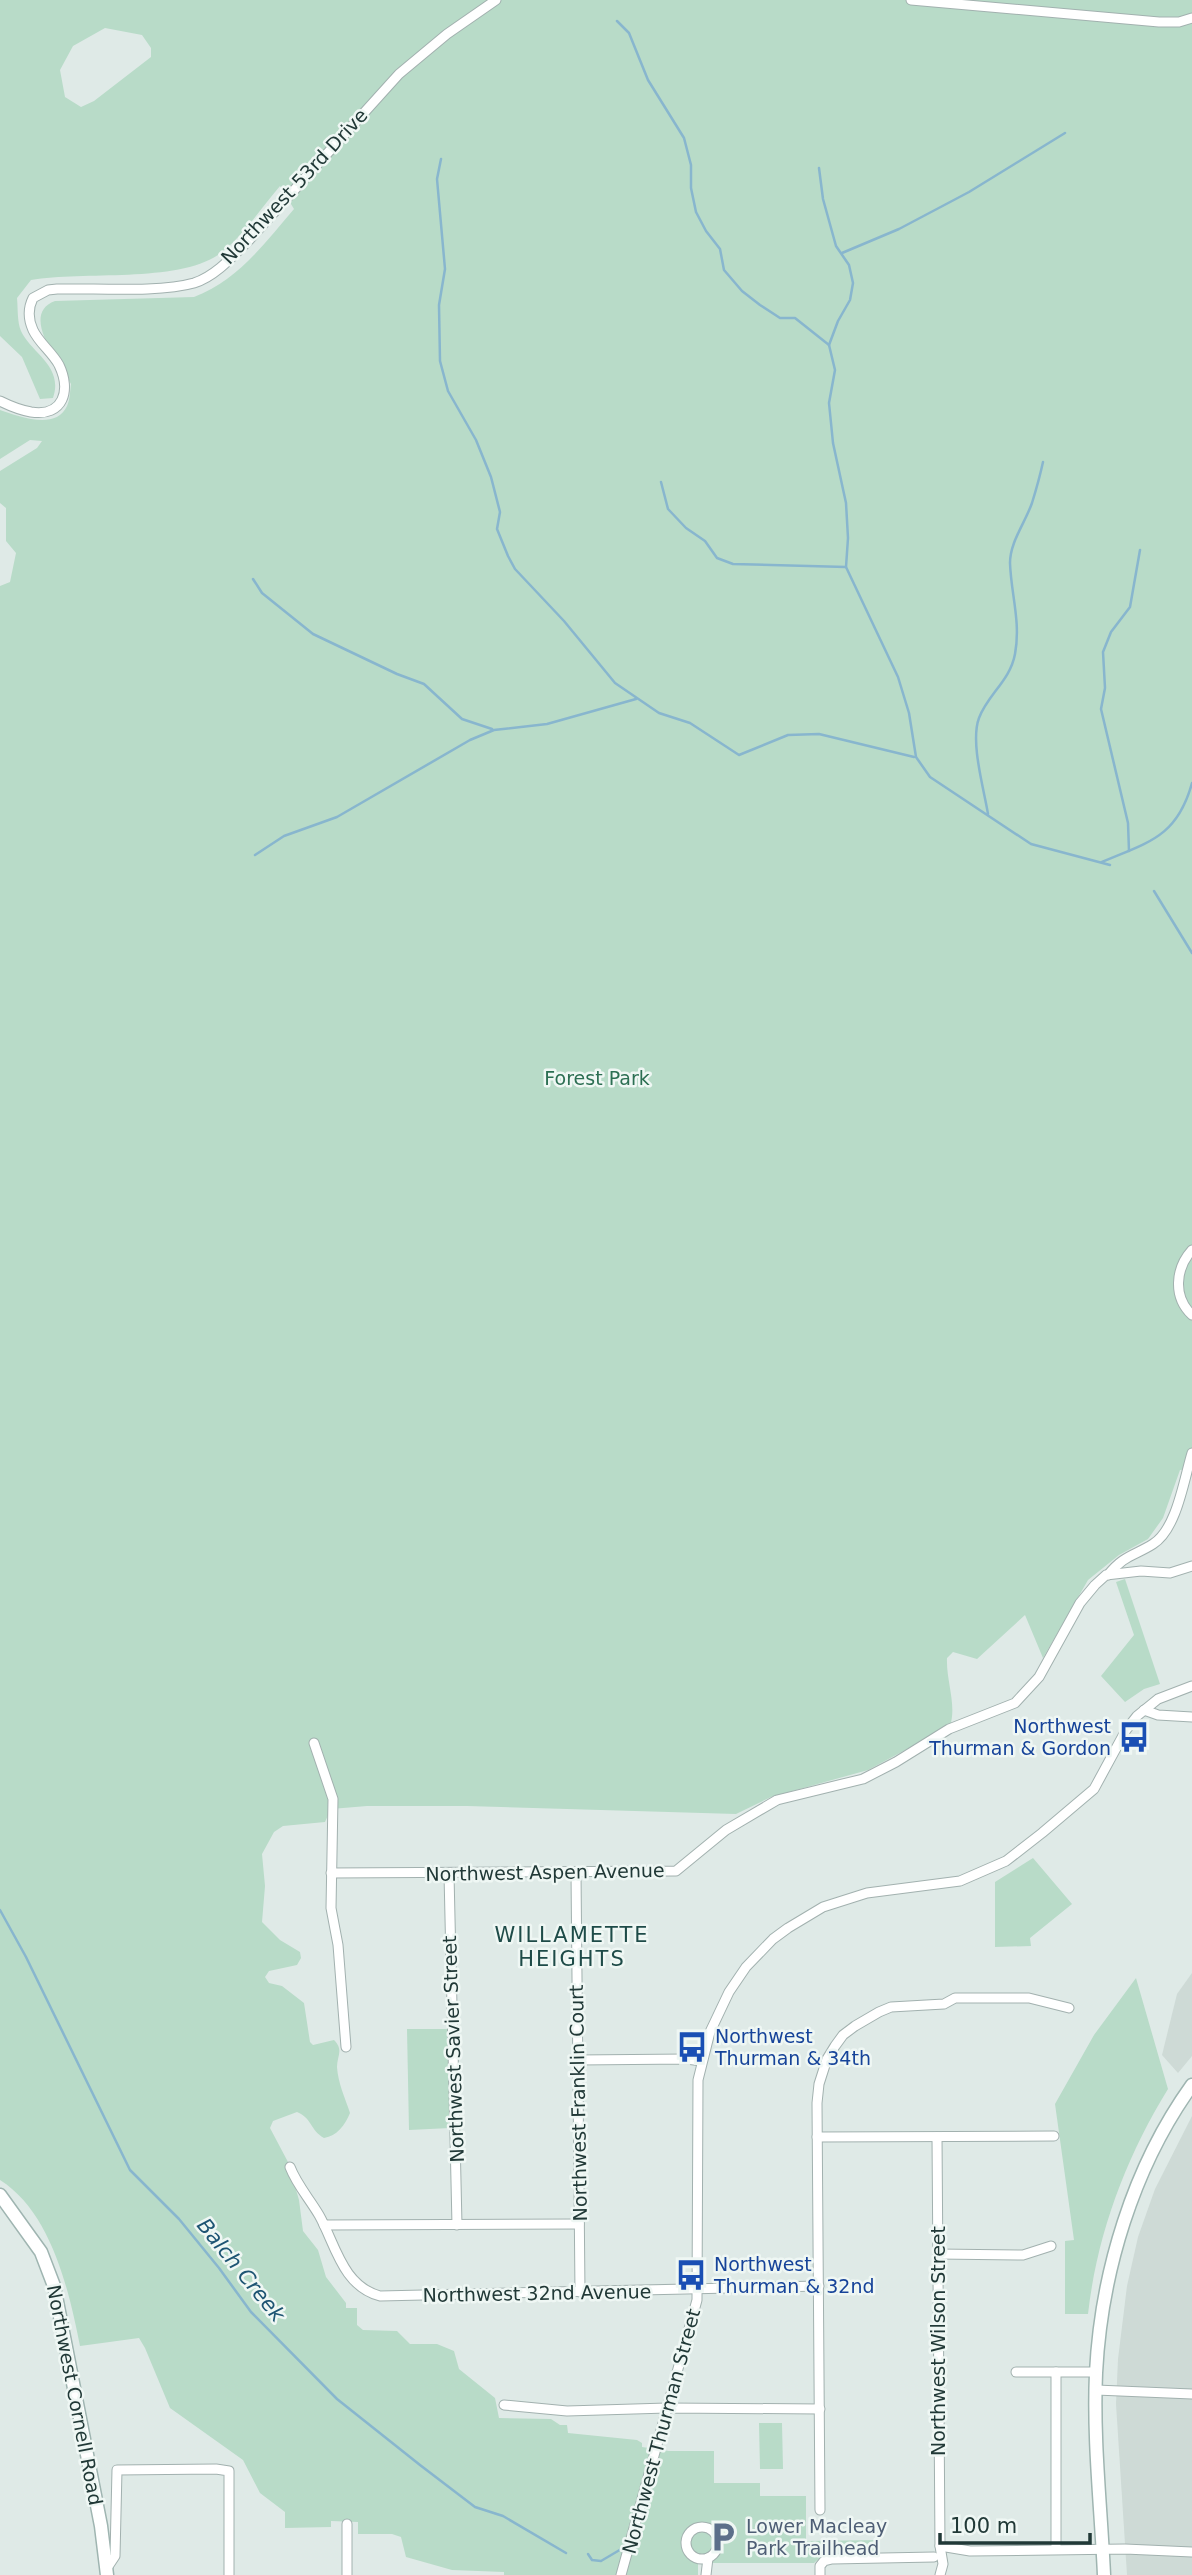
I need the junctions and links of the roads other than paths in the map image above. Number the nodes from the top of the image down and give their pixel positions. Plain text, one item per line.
1 (496, 0) edge
2 (911, 0) edge
3 (1192, 18) edge
4 (0, 401) edge
5 (1192, 1250) edge
6 (1192, 1315) edge
7 (1192, 1453) edge
8 (1192, 1566) edge
9 (1108, 1575) junction
10 (1192, 1686) edge
11 (1144, 1710) junction
12 (1192, 1717) edge
13 (314, 1743) dead end
14 (576, 1872) junction
15 (331, 1873) junction
16 (449, 1874) junction
17 (1069, 2008) dead end
18 (346, 2047) dead end
19 (578, 2060) junction
20 (701, 2061) junction
21 (1192, 2085) edge
22 (1054, 2136) dead end
23 (817, 2137) junction
24 (937, 2137) junction
25 (290, 2167) dead end
26 (0, 2195) edge
27 (579, 2224) junction
28 (324, 2225) junction
29 (457, 2225) junction
30 (1051, 2246) dead end
31 (938, 2254) junction
32 (819, 2286) junction
33 (699, 2290) junction
34 (580, 2292) junction
35 (1016, 2372) dead end
36 (1056, 2372) junction
37 (1096, 2372) junction
38 (1096, 2390) junction
39 (1192, 2394) edge
40 (504, 2405) dead end
41 (667, 2407) junction
42 (820, 2409) junction
43 (820, 2510) dead end
44 (347, 2524) dead end
45 (940, 2546) junction
46 (1056, 2549) junction
47 (1103, 2550) junction
48 (1192, 2552) edge
49 (934, 2557) junction
50 (708, 2558) dead end
51 (820, 2570) edge
52 (107, 2572) edge
53 (940, 2574) edge
54 (229, 2575) edge
55 (347, 2575) edge
56 (621, 2575) edge
57 (706, 2575) edge
58 (1104, 2575) edge

1 - 4 street, Northwest 53rd Drive
2 - 3 street
5 - 6 street
7 - 9 street, Northwest Aspen Avenue
8 - 9 street
9 - 14 street, Northwest Aspen Avenue
10 - 11 street, Northwest Thurman Street
11 - 12 street
11 - 20 street, Northwest Thurman Street
13 - 15 street
14 - 16 street, Northwest Aspen Avenue
14 - 19 street, Northwest Franklin Court
15 - 16 street, Northwest Aspen Avenue
15 - 18 street
16 - 29 street, Northwest Savier Street
17 - 23 street
19 - 20 street
19 - 27 street, Northwest Franklin Court
20 - 33 street, Northwest Thurman Street
21 - 37 main road
22 - 24 street
23 - 24 street
23 - 32 street
24 - 31 street, Northwest Wilson Street
25 - 28 street
26 - 52 main road, Northwest Cornell Road
27 - 29 street
27 - 34 street, Northwest Franklin Court
28 - 29 street
28 - 34 street, Northwest 32nd Avenue
30 - 31 street
31 - 45 street, Northwest Wilson Street
32 - 33 street, Northwest 32nd Avenue
32 - 42 street
33 - 34 street, Northwest 32nd Avenue
33 - 41 street, Northwest Thurman Street
35 - 36 street
36 - 37 street
36 - 46 street
37 - 38 main road
38 - 39 street
38 - 47 main road
40 - 41 street
41 - 42 street
41 - 56 street, Northwest Thurman Street
42 - 43 street
44 - 55 street
45 - 46 street
45 - 49 street, Northwest Wilson Street
45 - 53 street, Northwest Wilson Street
46 - 47 street
47 - 48 street
47 - 58 main road
49 - 51 street
49 - 53 street, Northwest Wilson Street
50 - 57 street
52 - 54 street, Northwest Cornell Road

